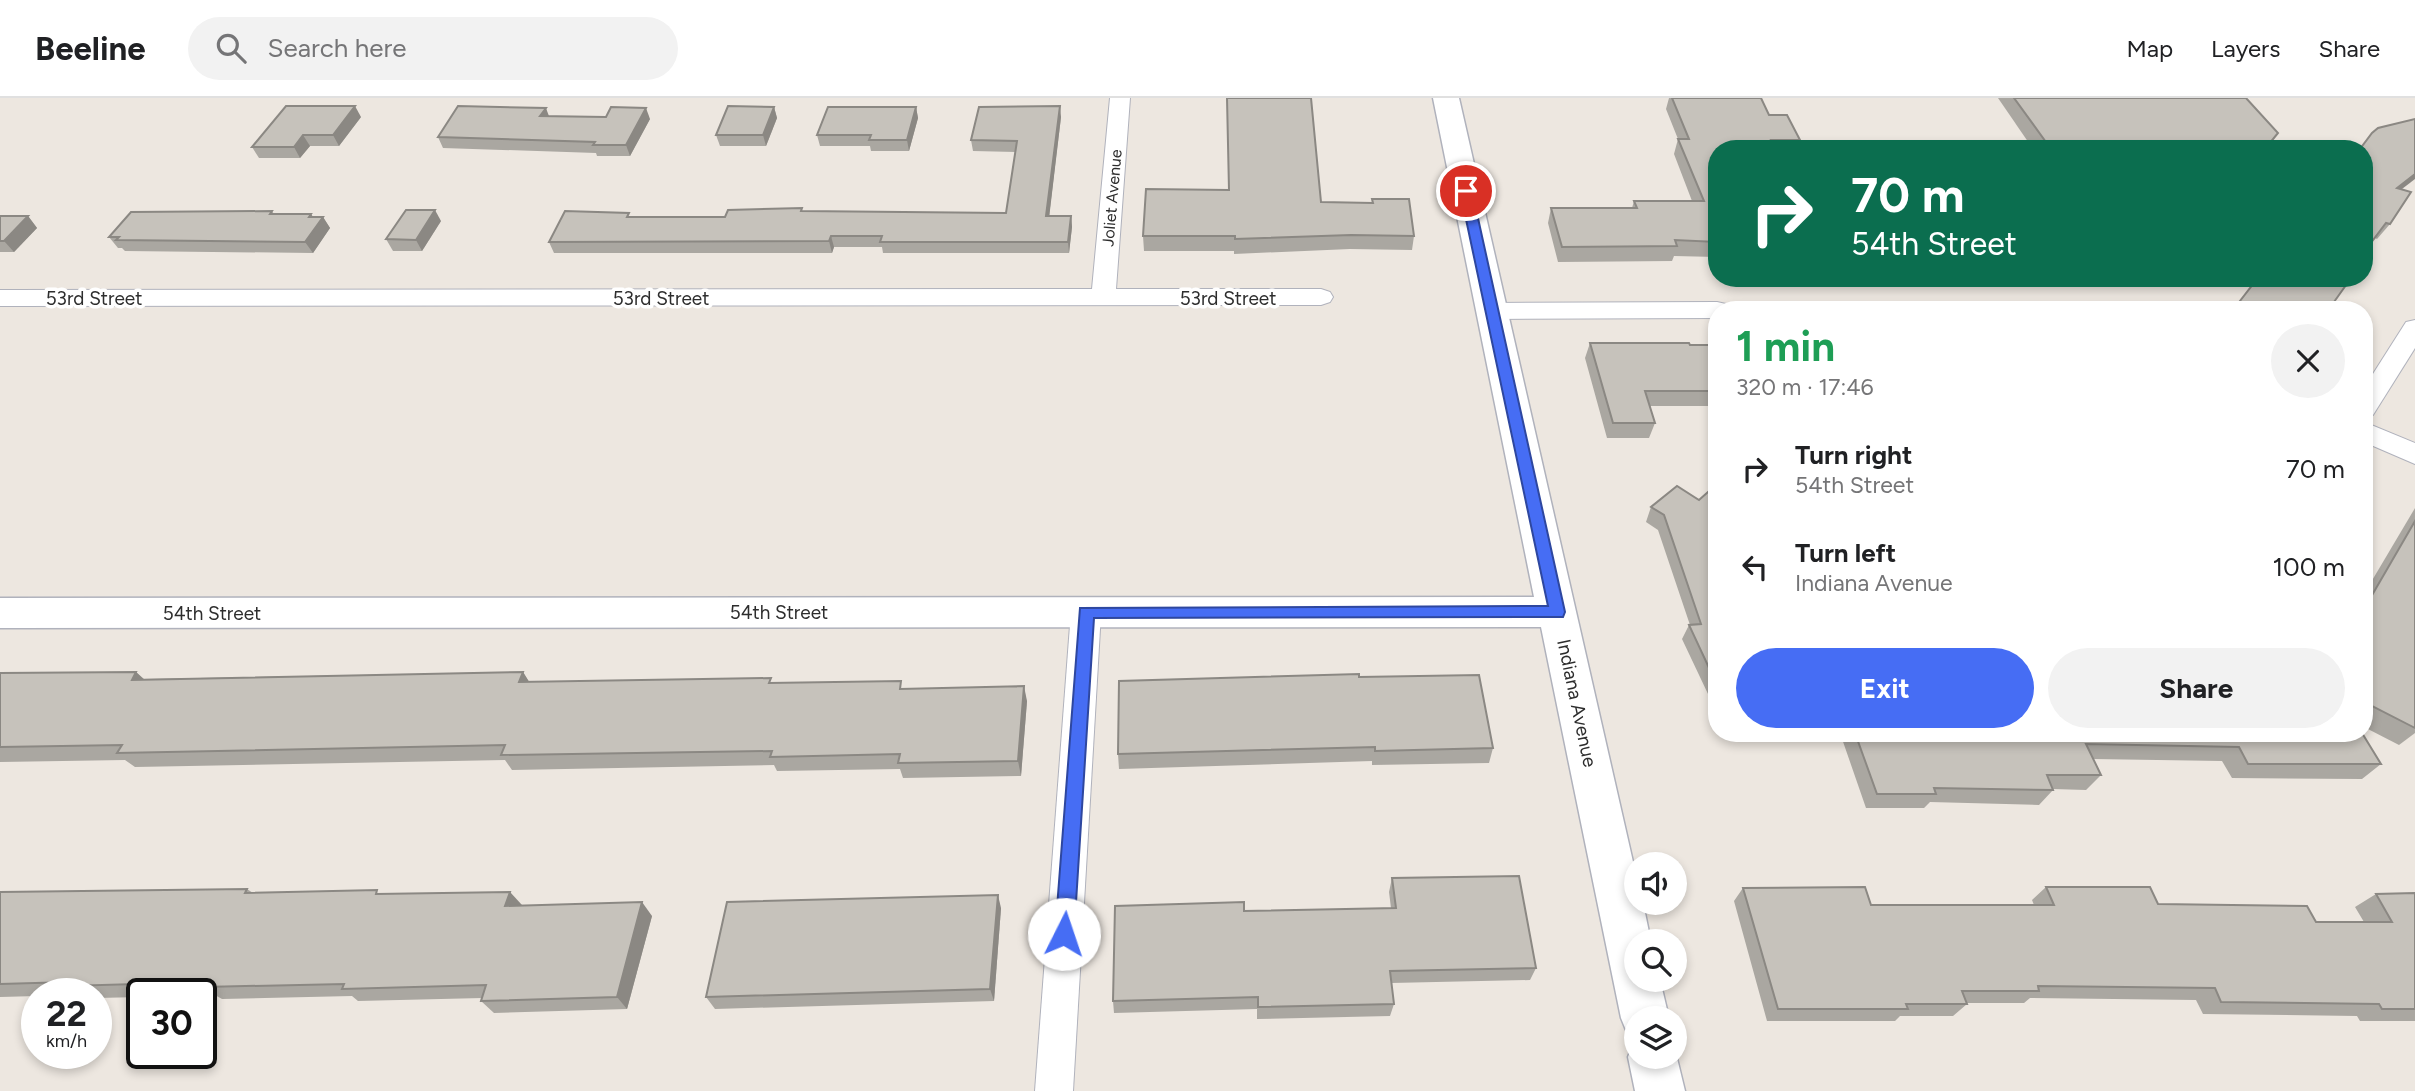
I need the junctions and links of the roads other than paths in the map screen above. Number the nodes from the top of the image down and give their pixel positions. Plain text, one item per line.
1 (1120, 98) edge
2 (1446, 98) edge
3 (0, 298) edge
4 (1103, 298) junction
5 (1321, 298) dead end
6 (1708, 310) edge
7 (1492, 311) junction
8 (2415, 328) edge
9 (2373, 395) edge
10 (2373, 435) edge
11 (2415, 454) edge
12 (1086, 612) junction
13 (1557, 612) junction
14 (0, 613) edge
15 (1625, 929) edge
16 (1655, 1069) edge
17 (1054, 1091) edge
18 (1660, 1091) edge

1 - 4 street, Joliet Avenue
2 - 7 street, Indiana Avenue
3 - 4 street, 53rd Street
4 - 5 street, 53rd Street
6 - 7 street
7 - 13 street, Indiana Avenue
8 - 9 street
10 - 11 street
12 - 13 street, 54th Street
12 - 14 street, 54th Street
12 - 17 street
13 - 15 street, Indiana Avenue
16 - 18 street

